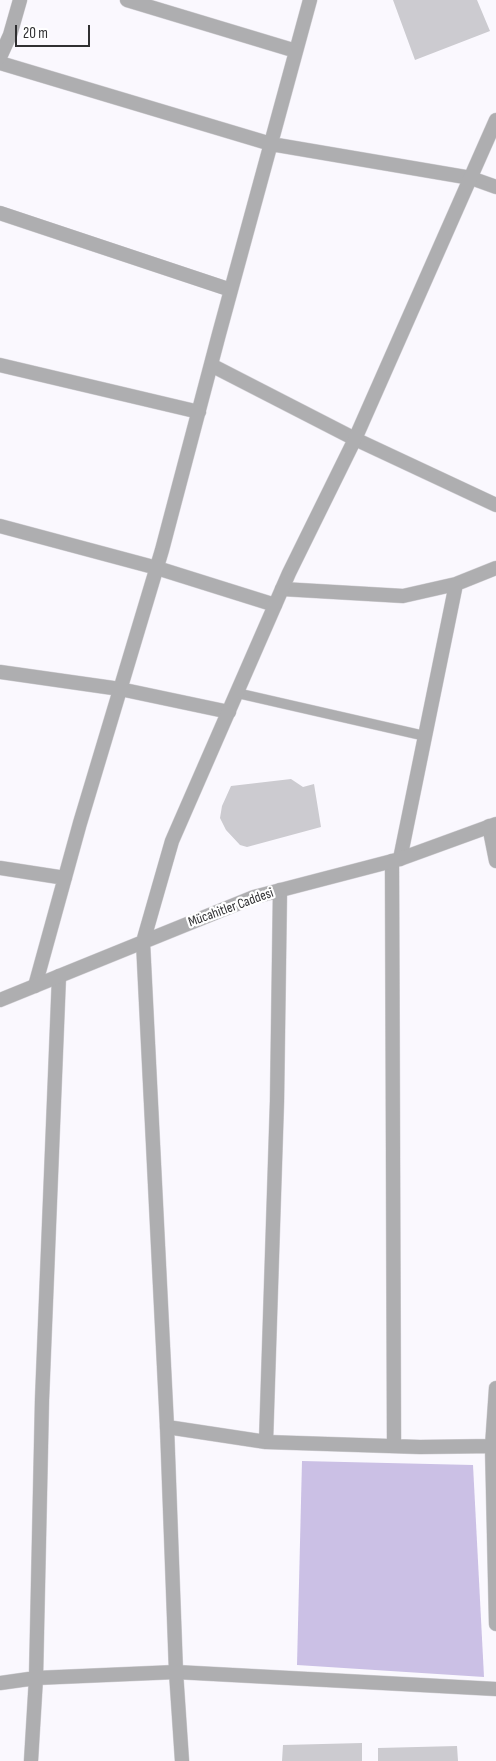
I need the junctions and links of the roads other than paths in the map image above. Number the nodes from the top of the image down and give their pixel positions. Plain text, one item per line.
1 (20, 0) edge
2 (127, 0) edge
3 (310, 0) edge
4 (296, 51) junction
5 (0, 57) edge
6 (0, 63) edge
7 (496, 120) edge
8 (271, 144) junction
9 (471, 178) junction
10 (496, 187) edge
11 (0, 213) edge
12 (231, 290) junction
13 (0, 365) edge
14 (211, 365) junction
15 (199, 412) junction
16 (355, 439) junction
17 (496, 505) edge
18 (0, 526) edge
19 (157, 568) junction
20 (496, 568) edge
21 (456, 584) junction
22 (282, 588) junction
23 (275, 605) junction
24 (0, 672) edge
25 (120, 690) junction
26 (237, 693) junction
27 (229, 712) junction
28 (425, 736) junction
29 (493, 825) edge
30 (396, 860) junction
31 (496, 861) edge
32 (0, 868) edge
33 (65, 878) junction
34 (280, 890) junction
35 (142, 942) junction
36 (59, 976) junction
37 (35, 986) junction
38 (0, 1000) edge
39 (496, 1388) edge
40 (167, 1427) junction
41 (266, 1442) junction
42 (394, 1446) junction
43 (494, 1446) edge
44 (496, 1624) edge
45 (176, 1672) junction
46 (36, 1678) junction
47 (0, 1683) edge
48 (496, 1689) edge
49 (31, 1761) edge
50 (182, 1761) edge

1 - 5 street
2 - 4 street
3 - 4 street
4 - 8 street
6 - 8 street
7 - 9 street
8 - 9 street
8 - 12 street
9 - 10 street
9 - 16 street
11 - 12 street
12 - 14 street
13 - 15 street
14 - 15 street
14 - 16 street
15 - 19 street
16 - 17 street
16 - 22 street
18 - 19 street
19 - 23 street
19 - 25 street
20 - 21 street
21 - 22 street
21 - 28 street
22 - 23 street
23 - 26 street
24 - 25 street
25 - 27 street
25 - 33 street
26 - 27 street
26 - 28 lane
27 - 35 street
28 - 30 street
29 - 30 street, Mücahitler Caddesi
29 - 31 street
30 - 34 street, Mücahitler Caddesi
30 - 42 street
32 - 33 street
33 - 37 street
34 - 35 street, Mücahitler Caddesi
34 - 41 street
35 - 36 street, Mücahitler Caddesi
35 - 40 street
36 - 37 street, Mücahitler Caddesi
36 - 46 street
37 - 38 street, Mücahitler Caddesi
39 - 43 street
40 - 41 street
40 - 45 street
41 - 42 street
42 - 43 street
43 - 44 street
45 - 46 street
45 - 48 street
45 - 50 street
46 - 47 street
46 - 49 street

